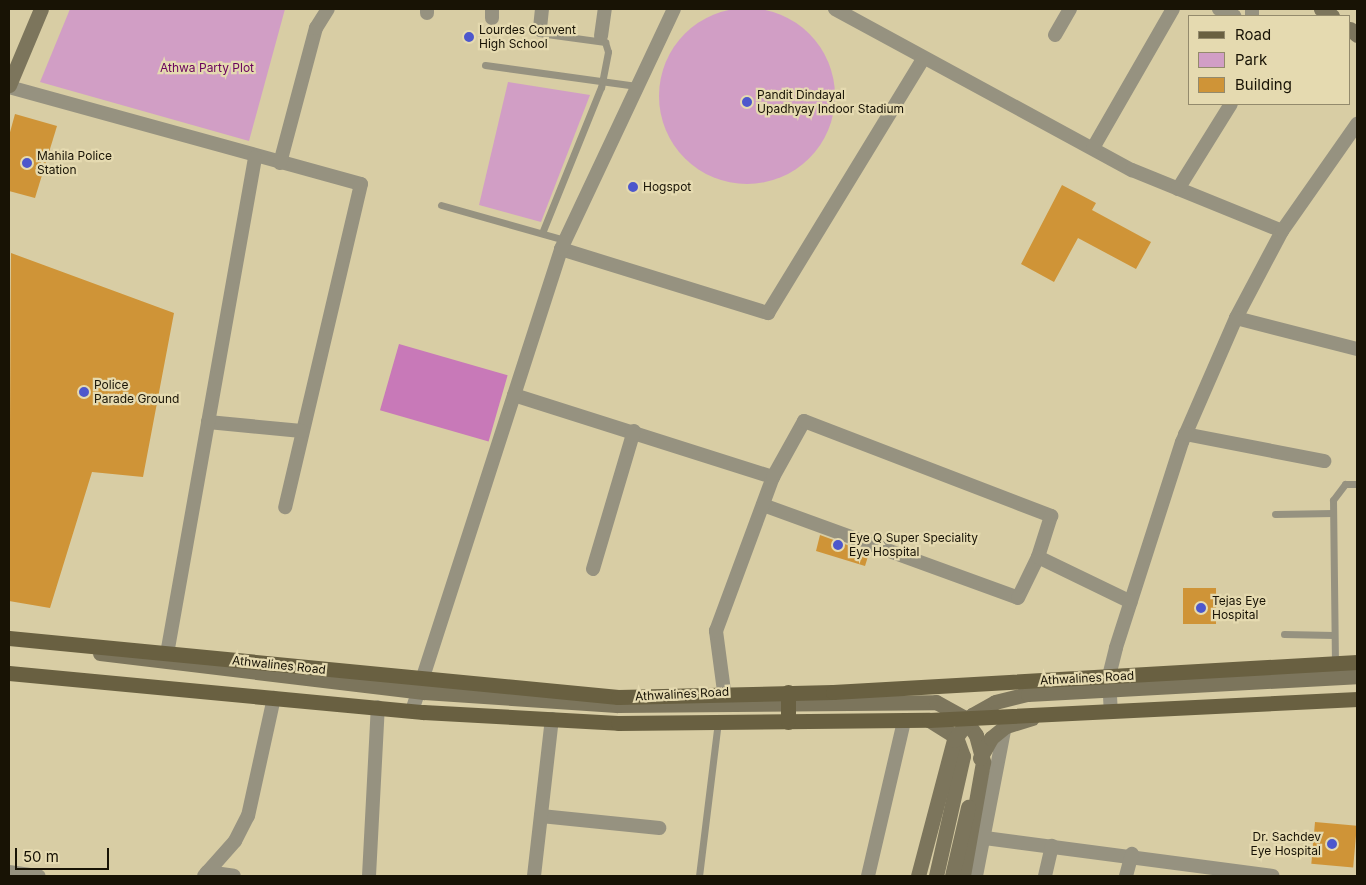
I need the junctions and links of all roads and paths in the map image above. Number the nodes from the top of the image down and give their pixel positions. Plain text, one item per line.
1 (41, 9) edge
2 (328, 9) edge
3 (542, 9) edge
4 (605, 9) edge
5 (674, 9) edge
6 (835, 9) edge
7 (1070, 9) edge
8 (1173, 9) edge
9 (1219, 9) edge
10 (1232, 15) edge
11 (540, 31) joint
12 (1055, 35) dead end
13 (601, 36) dead end
14 (923, 59) junction
15 (485, 65) dead end
16 (604, 79) junction
17 (9, 86) edge
18 (637, 86) junction
19 (1230, 105) edge
20 (1357, 124) edge
21 (1092, 148) junction
22 (255, 158) junction
23 (280, 163) junction
24 (1178, 189) junction
25 (441, 205) dead end
26 (1282, 231) junction
27 (542, 233) junction
28 (563, 244) junction
29 (1236, 318) junction
30 (1357, 349) edge
31 (514, 395) junction
32 (208, 422) junction
33 (302, 430) junction
34 (634, 432) junction
35 (1185, 434) junction
36 (1324, 461) dead end
37 (773, 477) junction
38 (1357, 484) edge
39 (763, 505) junction
40 (285, 507) dead end
41 (1333, 513) junction
42 (1275, 514) dead end
43 (1038, 557) junction
44 (593, 569) dead end
45 (1131, 602) junction
46 (1284, 634) dead end
47 (1334, 635) junction
48 (9, 638) edge
49 (82, 647) junction
50 (167, 654) junction
51 (1357, 662) edge
52 (1335, 663) junction
53 (9, 673) edge
54 (1357, 676) edge
55 (1109, 677) junction
56 (423, 680) junction
57 (724, 691) junction
58 (788, 692) junction
59 (274, 698) junction
60 (1357, 699) edge
61 (378, 708) junction
62 (412, 710) junction
63 (1111, 711) junction
64 (552, 719) junction
65 (904, 720) junction
66 (929, 720) junction
67 (718, 722) junction
68 (788, 722) junction
69 (1006, 722) junction
70 (541, 816) junction
71 (658, 828) dead end
72 (985, 838) junction
73 (1052, 846) junction
74 (1132, 854) junction
75 (9, 872) edge
76 (1224, 873) edge
77 (205, 874) edge
78 (39, 876) edge
79 (234, 876) edge
80 (369, 876) edge
81 (534, 876) edge
82 (699, 876) edge
83 (868, 876) edge
84 (918, 876) edge
85 (936, 876) edge
86 (952, 876) edge
87 (963, 876) edge
88 (976, 876) edge
89 (1045, 876) edge
90 (1126, 876) edge
91 (1272, 876) edge

1 - 17 main road
2 - 23 street
3 - 11 street
4 - 13 street
5 - 18 street
6 - 14 street
7 - 12 street
8 - 21 street
9 - 10 street
11 - 16 lane
14 - 21 street
14 - 28 street
15 - 16 lane
16 - 18 lane
16 - 27 lane
17 - 22 street
18 - 28 street
19 - 24 street
20 - 26 street
21 - 24 street
22 - 23 street
22 - 32 street
23 - 33 street
24 - 26 street
25 - 27 lane
26 - 29 street
27 - 28 lane
28 - 31 street
29 - 30 street
29 - 35 street
31 - 34 street
31 - 56 street
32 - 33 street
32 - 50 street
33 - 40 street
34 - 37 street
34 - 44 street
35 - 36 street
35 - 45 street
37 - 39 street
37 - 43 street
38 - 41 lane
39 - 43 street
39 - 57 street
41 - 42 lane
41 - 47 lane
43 - 45 street
45 - 55 street
46 - 47 lane
47 - 52 lane
48 - 49 main road, Athwalines Road
49 - 50 main road, Athwalines Road
49 - 87 main road
50 - 56 main road, Athwalines Road
51 - 52 main road, Athwalines Road
52 - 55 main road, Athwalines Road
53 - 59 main road
54 - 84 main road
55 - 58 main road, Athwalines Road
55 - 63 street
56 - 57 main road, Athwalines Road
56 - 62 street
57 - 58 main road, Athwalines Road
58 - 68 main road
59 - 61 main road
59 - 77 street
60 - 63 main road
61 - 62 main road
61 - 80 street
62 - 64 main road
63 - 69 main road
64 - 67 main road
64 - 70 street
65 - 66 main road
65 - 68 main road
65 - 83 street
66 - 69 main road
66 - 85 main road
67 - 68 main road
67 - 82 lane
69 - 72 street
69 - 86 main road
70 - 71 street
70 - 81 street
72 - 73 street
72 - 88 street
73 - 74 street
73 - 89 street
74 - 76 street
74 - 90 street
75 - 78 street
76 - 91 street
77 - 79 street

